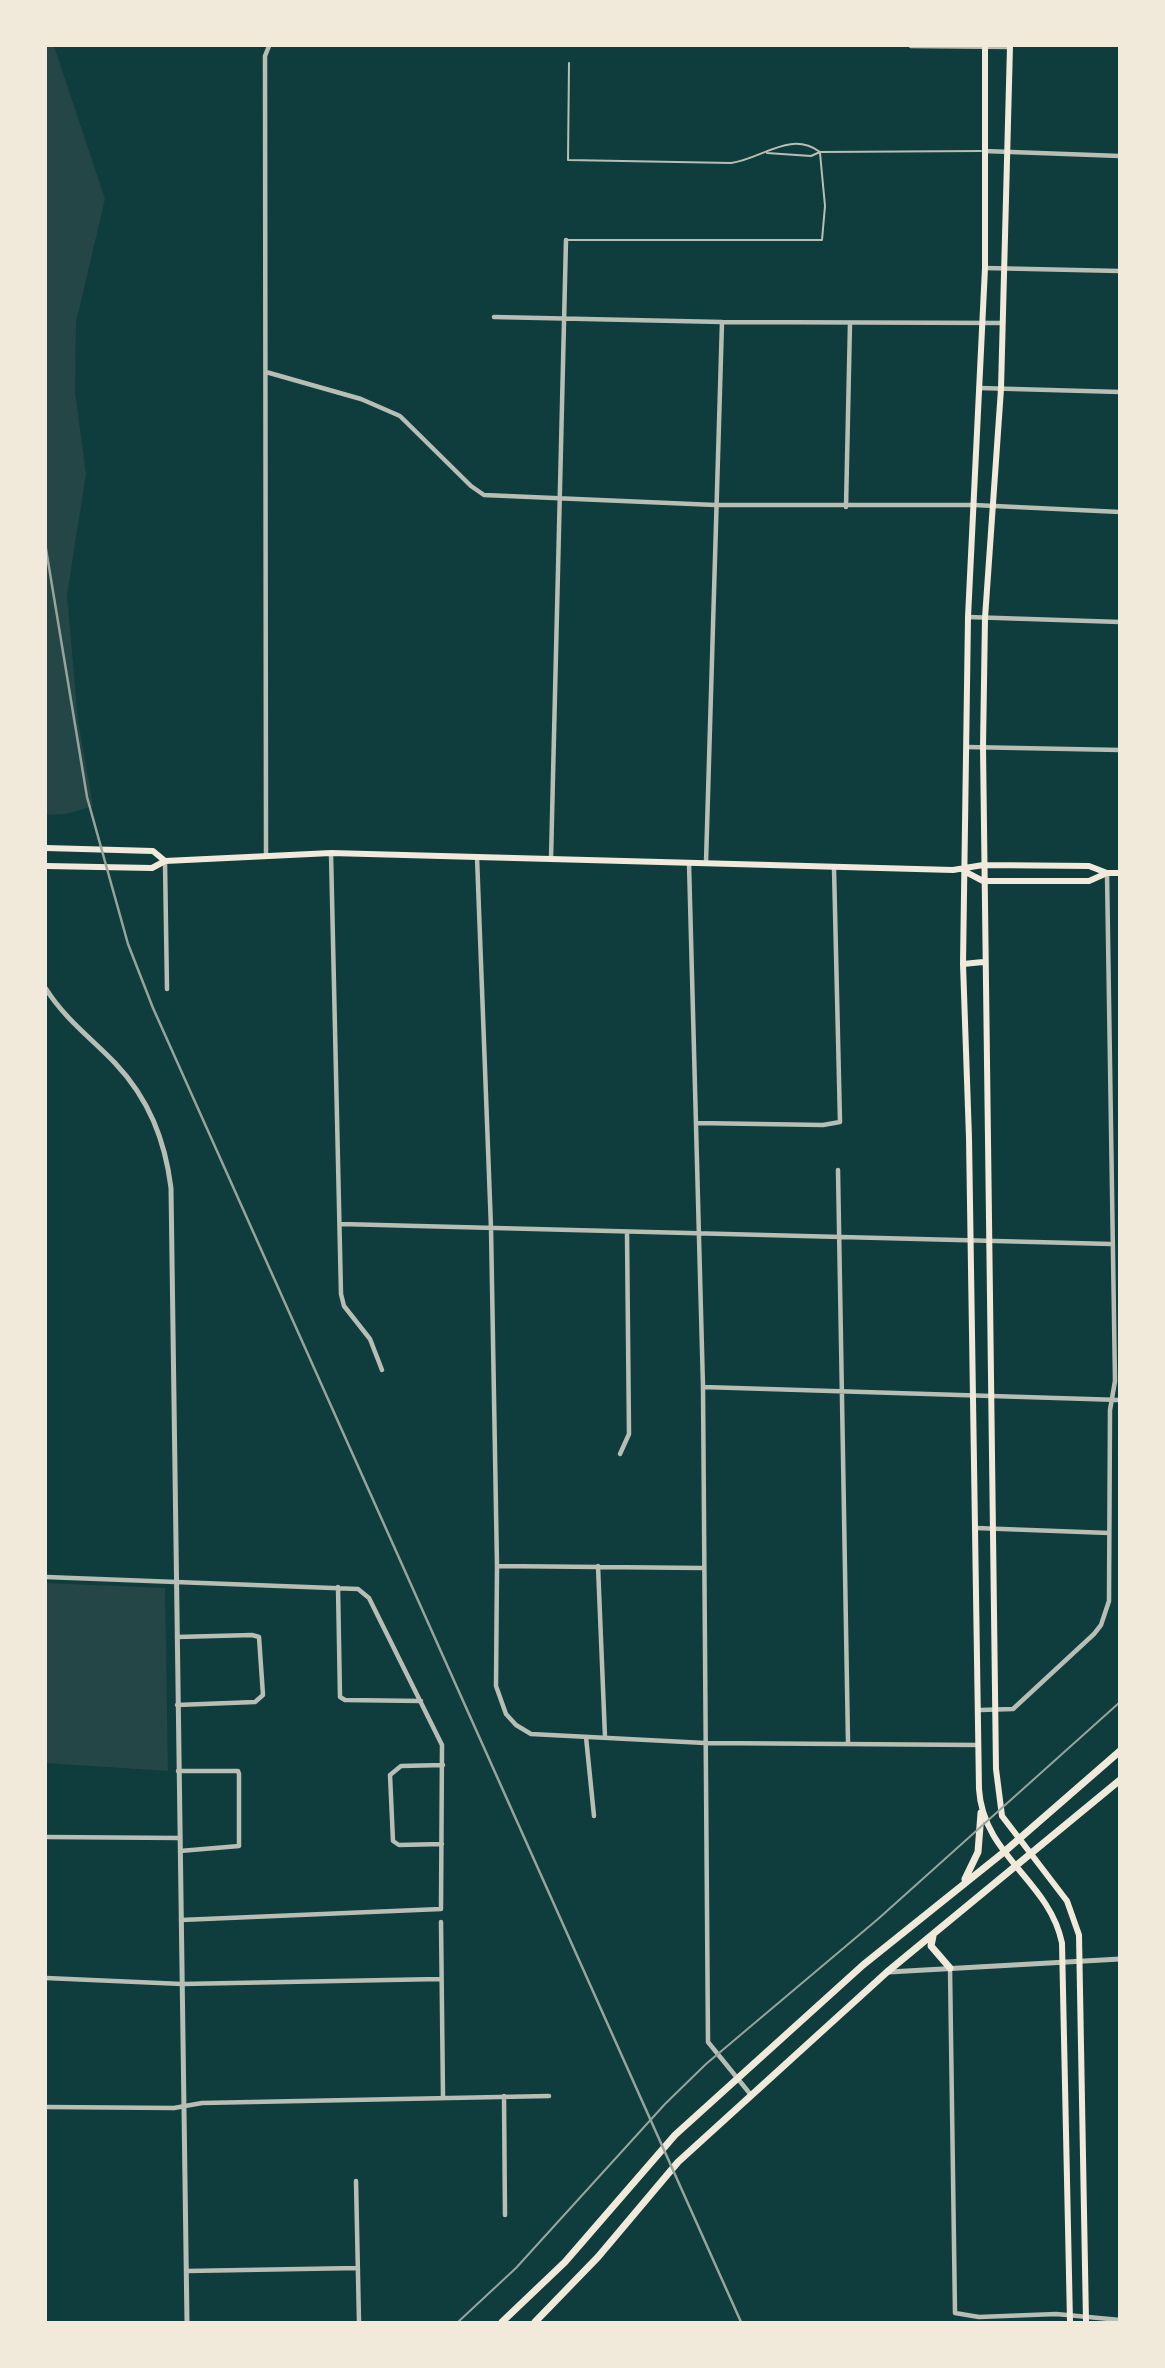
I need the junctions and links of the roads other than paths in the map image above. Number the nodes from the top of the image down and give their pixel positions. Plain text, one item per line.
1 (269, 46) edge
2 (912, 46) edge
3 (985, 46) edge
4 (1010, 46) edge
5 (569, 63) dead end
6 (984, 151) junction
7 (766, 152) junction
8 (820, 152) junction
9 (1006, 154) junction
10 (1119, 156) edge
11 (566, 240) joint
12 (985, 268) junction
13 (1004, 268) junction
14 (1119, 271) edge
15 (494, 317) dead end
16 (565, 318) junction
17 (722, 322) junction
18 (981, 322) junction
19 (850, 323) junction
20 (1003, 323) junction
21 (266, 372) junction
22 (979, 388) junction
23 (1001, 389) junction
24 (1119, 392) edge
25 (559, 498) junction
26 (715, 505) junction
27 (974, 505) junction
28 (846, 506) junction
29 (991, 506) junction
30 (1119, 512) edge
31 (968, 617) junction
32 (985, 618) junction
33 (1119, 622) edge
34 (966, 747) junction
35 (983, 747) junction
36 (1119, 750) edge
37 (46, 848) edge
38 (331, 853) junction
39 (266, 855) junction
40 (477, 856) junction
41 (551, 860) junction
42 (165, 861) junction
43 (689, 862) junction
44 (706, 862) junction
45 (983, 865) junction
46 (46, 866) edge
47 (834, 868) junction
48 (964, 871) junction
49 (1107, 873) junction
50 (1119, 873) edge
51 (983, 881) junction
52 (984, 962) junction
53 (963, 964) junction
54 (46, 989) edge
55 (167, 989) dead end
56 (696, 1123) junction
57 (838, 1170) dead end
58 (341, 1224) junction
59 (491, 1228) junction
60 (627, 1233) junction
61 (699, 1233) junction
62 (839, 1238) junction
63 (968, 1239) junction
64 (987, 1241) junction
65 (1111, 1244) junction
66 (382, 1370) dead end
67 (703, 1387) junction
68 (843, 1391) junction
69 (971, 1395) junction
70 (991, 1396) junction
71 (1116, 1400) edge
72 (620, 1454) dead end
73 (976, 1528) junction
74 (993, 1528) junction
75 (1109, 1533) junction
76 (498, 1566) junction
77 (598, 1566) junction
78 (702, 1568) junction
79 (46, 1577) edge
80 (175, 1581) junction
81 (338, 1587) junction
82 (176, 1637) junction
83 (421, 1701) junction
84 (177, 1705) junction
85 (980, 1710) junction
86 (995, 1710) junction
87 (586, 1737) junction
88 (605, 1737) junction
89 (848, 1742) junction
90 (705, 1743) junction
91 (979, 1745) junction
92 (1119, 1751) edge
93 (443, 1765) junction
94 (178, 1771) junction
95 (1119, 1780) edge
96 (981, 1813) junction
97 (594, 1816) dead end
98 (46, 1837) edge
99 (180, 1838) junction
100 (1018, 1840) junction
101 (442, 1844) junction
102 (180, 1851) junction
103 (1004, 1852) junction
104 (1030, 1855) junction
105 (1016, 1866) junction
106 (962, 1884) junction
107 (181, 1920) junction
108 (441, 1922) dead end
109 (935, 1932) junction
110 (1119, 1959) edge
111 (1062, 1961) junction
112 (1082, 1961) junction
113 (950, 1968) junction
114 (887, 1972) junction
115 (46, 1978) edge
116 (440, 1979) junction
117 (182, 1984) junction
118 (736, 2079) junction
119 (751, 2095) junction
120 (504, 2096) junction
121 (549, 2096) dead end
122 (443, 2097) junction
123 (46, 2107) edge
124 (184, 2108) junction
125 (356, 2181) dead end
126 (505, 2215) dead end
127 (358, 2268) junction
128 (187, 2271) junction
129 (1070, 2319) edge
130 (1086, 2320) edge
131 (1119, 2320) edge
132 (187, 2322) edge
133 (359, 2322) edge
134 (502, 2322) edge
135 (535, 2322) edge

1 - 21 street
2 - 3 street
3 - 4 street
3 - 6 main road
4 - 9 main road
5 - 7 lane
6 - 8 lane
6 - 9 street
6 - 12 main road
7 - 8 lane
7 - 8 lane
8 - 11 lane
9 - 10 street
9 - 13 main road
11 - 16 street
12 - 13 street
12 - 18 main road
13 - 14 street
13 - 20 main road
15 - 16 street
16 - 17 street
16 - 25 street
17 - 19 street
17 - 26 street
18 - 19 street
18 - 20 street
18 - 22 main road
19 - 28 street
20 - 23 main road
21 - 25 street
21 - 39 street
22 - 23 street
22 - 27 main road
23 - 24 street
23 - 29 main road
25 - 26 street
25 - 41 street
26 - 28 street
26 - 44 street
27 - 28 street
27 - 29 street
27 - 31 main road
29 - 30 street
29 - 32 main road
31 - 32 street
31 - 34 main road
32 - 33 street
32 - 35 main road
34 - 35 street
34 - 48 main road
35 - 36 street
35 - 45 main road
37 - 42 main road
38 - 39 main road
38 - 40 main road
38 - 58 street
39 - 42 main road
40 - 41 main road
40 - 59 street
41 - 43 main road
42 - 46 main road
42 - 55 street
43 - 44 main road
43 - 56 street
44 - 47 main road
45 - 48 main road
45 - 49 main road
45 - 51 main road
47 - 48 main road
47 - 56 street
48 - 51 main road
48 - 53 main road
49 - 50 main road
49 - 51 main road
49 - 65 street
51 - 52 main road
52 - 53 main road
52 - 64 main road
53 - 63 main road
54 - 80 street
56 - 61 street
57 - 62 street
58 - 59 street
58 - 66 street
59 - 60 street
59 - 76 street
60 - 61 street
60 - 72 street
61 - 62 street
61 - 67 street
62 - 63 street
62 - 68 street
63 - 64 street
63 - 69 main road
64 - 65 street
64 - 70 main road
65 - 71 street
67 - 68 street
67 - 78 street
68 - 69 street
68 - 89 street
69 - 70 street
69 - 73 main road
70 - 71 street
70 - 74 main road
71 - 75 street
73 - 74 street
73 - 85 main road
74 - 75 street
74 - 86 main road
75 - 86 street
76 - 77 street
76 - 87 street
77 - 78 street
77 - 88 street
78 - 90 street
79 - 80 street
80 - 81 street
80 - 82 street
81 - 83 street
81 - 83 street
82 - 84 street
82 - 84 street
83 - 93 street
84 - 94 street
85 - 86 street
85 - 91 main road
86 - 100 main road
87 - 88 street
87 - 97 street
88 - 90 street
89 - 90 street
89 - 91 street
90 - 118 street
91 - 96 main road
92 - 100 main road
93 - 101 street
93 - 101 street
94 - 99 street
94 - 102 street
95 - 104 main road
96 - 103 main road
96 - 106 main road
98 - 99 street
99 - 102 street
100 - 103 main road
100 - 104 main road
101 - 107 street
102 - 107 street
103 - 105 main road
103 - 106 main road
104 - 105 main road
104 - 112 main road
105 - 109 main road
105 - 111 main road
106 - 118 main road
107 - 117 street
108 - 116 street
109 - 113 main road
109 - 114 main road
110 - 112 street
111 - 112 street
111 - 113 street
111 - 129 main road
112 - 130 main road
113 - 114 street
113 - 129 street
114 - 119 main road
115 - 117 street
116 - 117 street
116 - 122 street
117 - 124 street
118 - 119 street
118 - 134 main road
119 - 135 main road
120 - 121 street
120 - 122 street
120 - 126 street
122 - 124 street
123 - 124 street
124 - 128 street
125 - 127 street
127 - 128 street
127 - 133 street
128 - 132 street
129 - 130 street
130 - 131 street

